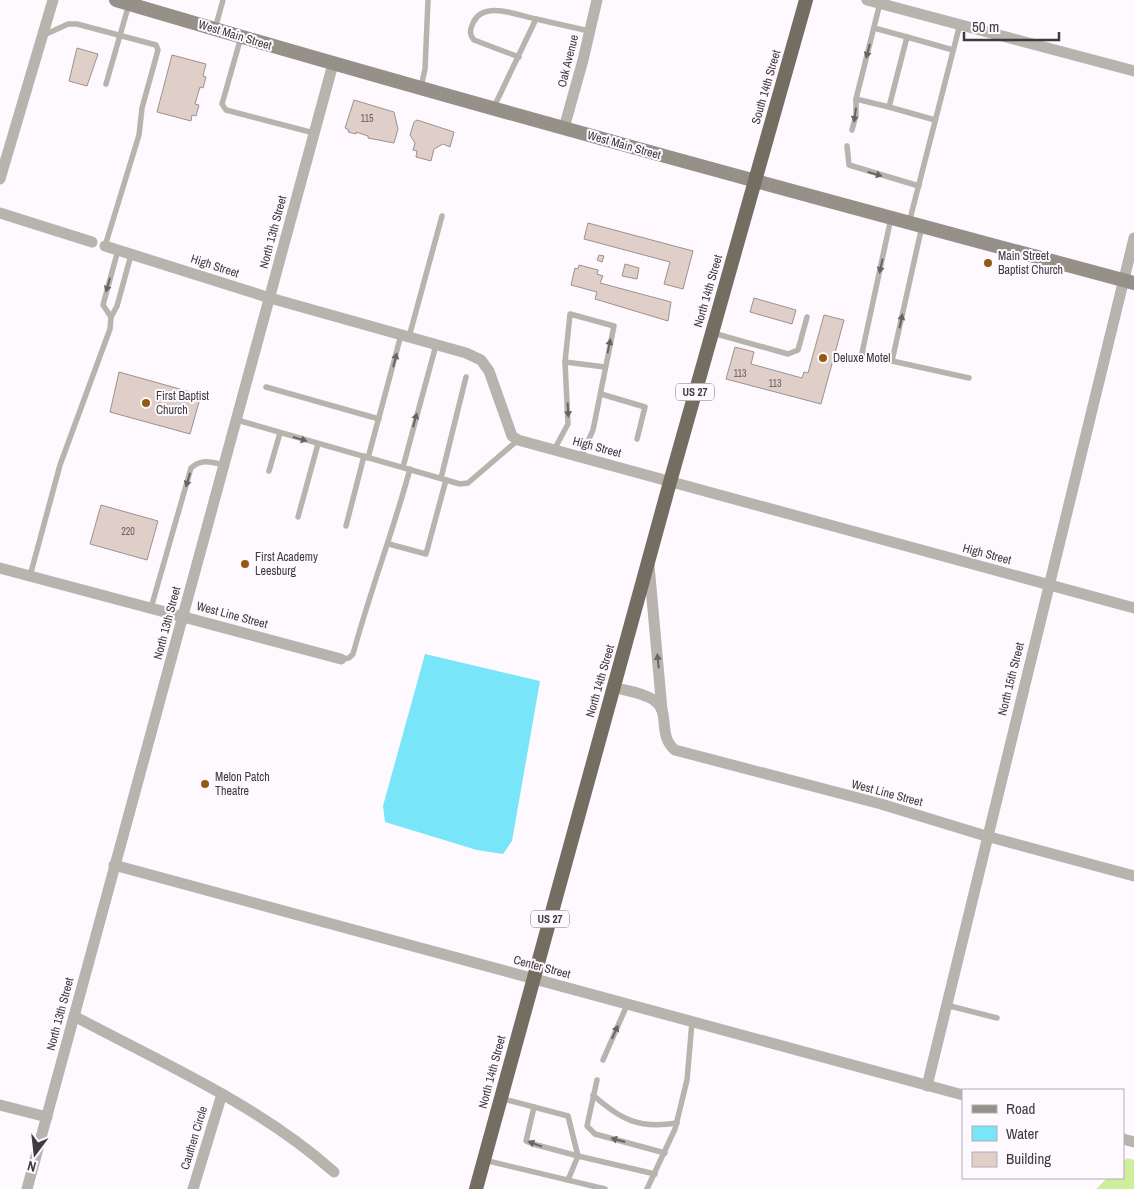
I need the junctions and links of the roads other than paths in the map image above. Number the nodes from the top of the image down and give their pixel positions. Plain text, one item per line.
1 (52, 0) edge
2 (223, 0) edge
3 (428, 0) edge
4 (597, 0) edge
5 (806, 0) edge
6 (867, 0) edge
7 (123, 2) edge
8 (880, 3) junction
9 (536, 18) junction
10 (960, 24) junction
11 (874, 28) junction
12 (215, 29) junction
13 (589, 31) junction
14 (42, 36) junction
15 (120, 36) junction
16 (241, 37) junction
17 (907, 37) junction
18 (953, 50) junction
19 (519, 56) junction
20 (333, 64) junction
21 (1134, 71) edge
22 (106, 84) dead end
23 (420, 89) junction
24 (856, 99) junction
25 (889, 107) junction
26 (494, 108) junction
27 (935, 120) junction
28 (564, 128) junction
29 (852, 130) dead end
30 (314, 133) junction
31 (847, 146) dead end
32 (0, 178) edge
33 (754, 182) junction
34 (919, 186) junction
35 (0, 213) edge
36 (442, 216) dead end
37 (891, 218) junction
38 (915, 225) junction
39 (1134, 238) edge
40 (92, 242) dead end
41 (105, 246) joint
42 (118, 250) junction
43 (131, 254) junction
44 (1129, 282) edge
45 (270, 298) junction
46 (111, 317) junction
47 (807, 317) dead end
48 (712, 332) junction
49 (405, 336) junction
50 (436, 345) junction
51 (892, 361) junction
52 (565, 362) junction
53 (605, 367) junction
54 (466, 377) dead end
55 (969, 378) dead end
56 (266, 387) dead end
57 (600, 394) junction
58 (379, 419) junction
59 (237, 420) junction
60 (280, 433) junction
61 (638, 439) dead end
62 (518, 440) junction
63 (318, 444) junction
64 (554, 450) junction
65 (366, 457) junction
66 (582, 457) junction
67 (224, 466) junction
68 (402, 467) junction
69 (410, 469) junction
70 (269, 471) dead end
71 (444, 479) junction
72 (670, 482) junction
73 (298, 517) dead end
74 (346, 526) dead end
75 (389, 544) junction
76 (649, 560) junction
77 (0, 568) edge
78 (30, 576) junction
79 (1049, 585) junction
80 (151, 608) junction
81 (1134, 608) edge
82 (184, 616) junction
83 (341, 659) joint
84 (613, 687) junction
85 (662, 710) junction
86 (986, 836) junction
87 (114, 865) junction
88 (1134, 876) edge
89 (533, 979) junction
90 (946, 1004) junction
91 (627, 1005) junction
92 (74, 1016) junction
93 (997, 1018) dead end
94 (692, 1022) junction
95 (603, 1060) dead end
96 (597, 1080) dead end
97 (927, 1086) junction
98 (222, 1094) junction
99 (593, 1095) junction
100 (962, 1095) edge
101 (500, 1098) junction
102 (0, 1105) edge
103 (534, 1106) junction
104 (47, 1117) junction
105 (677, 1123) junction
106 (665, 1153) junction
107 (578, 1156) junction
108 (484, 1160) junction
109 (334, 1172) dead end
110 (656, 1174) junction
111 (568, 1180) junction
112 (27, 1189) edge
113 (194, 1189) edge
114 (476, 1189) edge
115 (605, 1189) edge
116 (647, 1189) edge

1 - 14 street
2 - 12 lane
3 - 23 lane
4 - 13 street, Oak Avenue
5 - 33 highway, South 14th Street / US 27
6 - 8 street
7 - 12 main road, West Main Street
7 - 15 lane
8 - 10 street
8 - 11 lane
9 - 13 lane
9 - 19 lane
9 - 19 lane
10 - 18 lane
10 - 21 street
11 - 17 lane
11 -> 24 lane
12 - 16 main road, West Main Street
13 - 28 street, Oak Avenue
14 - 15 lane
14 - 32 street
15 - 22 lane
15 - 41 lane
16 - 20 main road, West Main Street
16 - 30 lane
17 - 18 lane
17 - 25 lane
18 - 27 lane
19 - 26 lane
20 - 23 main road, West Main Street
20 - 30 street, North 13th Street
23 - 26 main road, West Main Street
24 - 25 lane
24 -> 29 lane
25 - 27 lane
26 - 28 main road, West Main Street
27 - 34 lane
28 - 33 main road, West Main Street
30 - 45 street, North 13th Street
31 -> 34 lane
33 - 37 main road, West Main Street
33 - 48 highway, North 14th Street / US 27
34 - 38 lane
35 - 40 street
36 - 49 lane
37 - 38 main road, West Main Street
37 -> 51 lane
38 - 44 main road, West Main Street
51 -> 38 lane
39 - 44 street, North 15th Street
41 - 42 street, High Street
42 - 43 street, High Street
42 -> 46 lane
43 - 45 street, High Street
43 - 46 lane
44 - 79 street, North 15th Street
45 - 49 street, High Street
45 - 59 street, North 13th Street
46 - 78 lane
47 - 48 lane
48 - 72 highway, North 14th Street / US 27
49 - 50 street, High Street
58 -> 49 lane
50 - 62 street, High Street
68 -> 50 lane
51 - 55 lane
52 - 53 lane
53 -> 52 lane
52 -> 64 lane
53 - 57 lane
54 - 71 lane
56 - 58 lane
57 - 61 lane
57 - 66 lane
58 - 65 lane
59 - 60 lane
59 - 67 street, North 13th Street
60 -> 63 lane
60 - 70 lane
62 - 64 street, High Street
62 - 71 lane
63 - 65 lane
63 - 73 lane
64 - 66 street, High Street
65 - 68 lane
65 - 74 lane
66 - 72 street, High Street
67 -> 80 lane
67 - 82 street, North 13th Street
68 - 69 lane
69 - 71 lane
69 - 75 lane
71 - 75 lane
72 - 76 highway, North 14th Street / US 27
72 - 79 street, High Street
75 - 83 lane
76 - 84 highway, North 14th Street / US 27
85 -> 76 street, West Line Street
77 - 78 street, West Line Street
78 - 80 street, West Line Street
79 - 81 street, High Street
79 - 86 street, North 15th Street
80 - 82 street, West Line Street
82 - 83 street, West Line Street
82 - 87 street, North 13th Street
84 - 85 street
84 - 89 highway, North 14th Street / US 27
85 - 86 street, West Line Street
86 - 88 street, West Line Street
86 - 90 street, North 15th Street
87 - 89 street, Center Street
87 - 92 street, North 13th Street
89 - 91 street, Center Street
89 - 101 highway, North 14th Street / US 27
90 - 93 lane
90 - 97 street, North 15th Street
91 - 94 street, Center Street
95 -> 91 lane
92 - 98 street
92 - 104 street, North 13th Street
94 - 97 street, Center Street
94 - 105 lane
96 - 99 lane
97 - 100 street, Center Street
98 - 109 street
98 - 113 street, Cauthen Circle
99 - 105 lane
106 -> 99 lane
101 - 103 lane
101 - 108 highway, North 14th Street / US 27
102 - 104 street
103 - 107 lane
107 -> 103 lane
104 - 112 street, North 13th Street
105 - 106 lane
106 - 110 lane
107 - 110 lane
107 - 111 lane
108 - 111 lane
108 - 114 highway, North 14th Street / US 27
110 - 116 lane
111 - 115 lane

